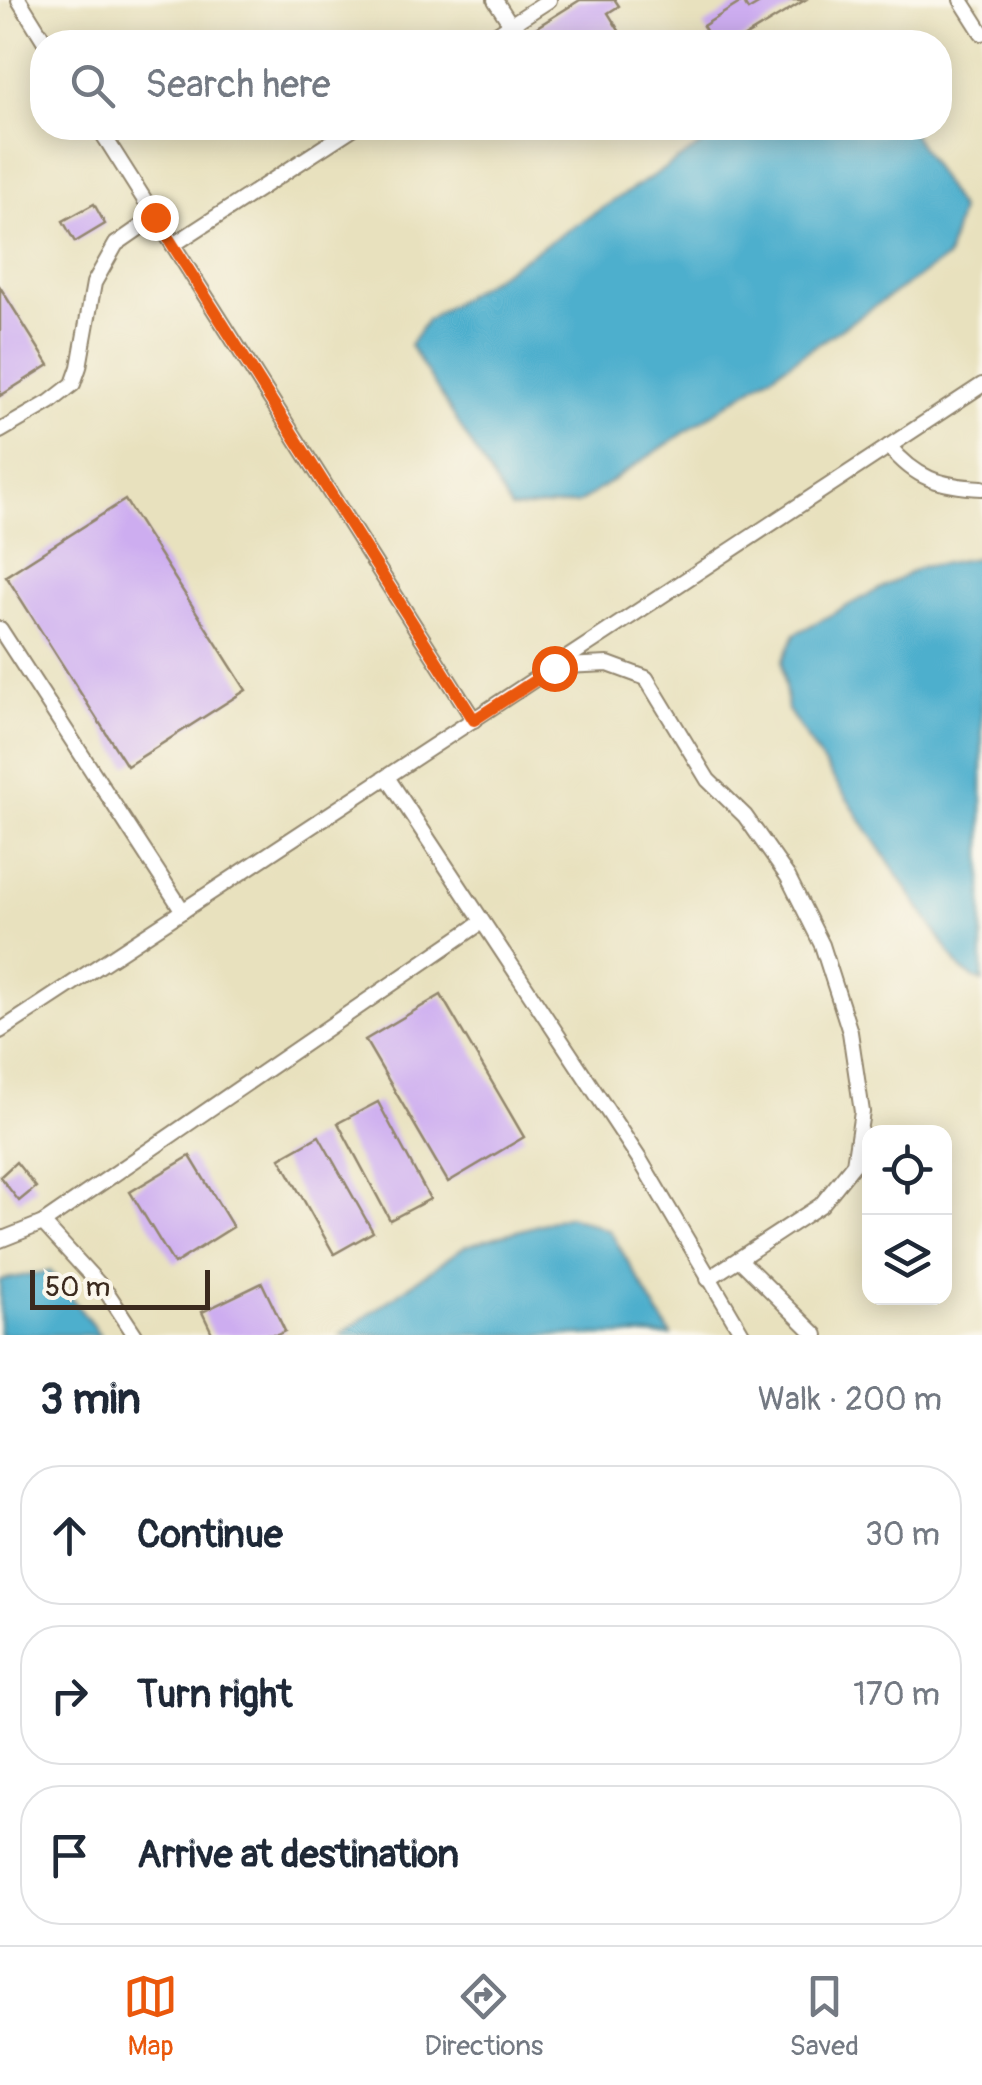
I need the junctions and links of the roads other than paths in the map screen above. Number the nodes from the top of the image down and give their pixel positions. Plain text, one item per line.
1 (18, 0) edge
2 (495, 0) edge
3 (549, 0) edge
4 (961, 0) edge
5 (511, 24) junction
6 (38, 30) edge
7 (502, 30) edge
8 (982, 32) edge
9 (107, 140) edge
10 (335, 140) edge
11 (155, 217) junction
12 (173, 245) junction
13 (982, 385) edge
14 (0, 431) edge
15 (889, 446) junction
16 (982, 488) edge
17 (0, 629) edge
18 (554, 668) junction
19 (474, 720) junction
20 (387, 777) junction
21 (184, 911) junction
22 (482, 922) junction
23 (0, 1031) edge
24 (43, 1223) junction
25 (0, 1240) edge
26 (739, 1259) junction
27 (708, 1279) junction
28 (135, 1335) edge
29 (743, 1335) edge
30 (816, 1335) edge

1 - 6 lane
2 - 5 lane
3 - 5 lane
4 - 8 lane
5 - 7 lane
9 - 11 lane
10 - 12 lane
11 - 12 lane
11 - 14 lane
12 - 19 lane
13 - 15 lane
15 - 16 lane
15 - 18 lane
17 - 21 lane
18 - 19 lane
18 - 26 lane
19 - 20 lane
20 - 21 lane
20 - 22 lane
21 - 23 lane
22 - 24 lane
22 - 27 lane
24 - 25 lane
24 - 28 lane
26 - 27 lane
26 - 30 lane
27 - 29 lane

